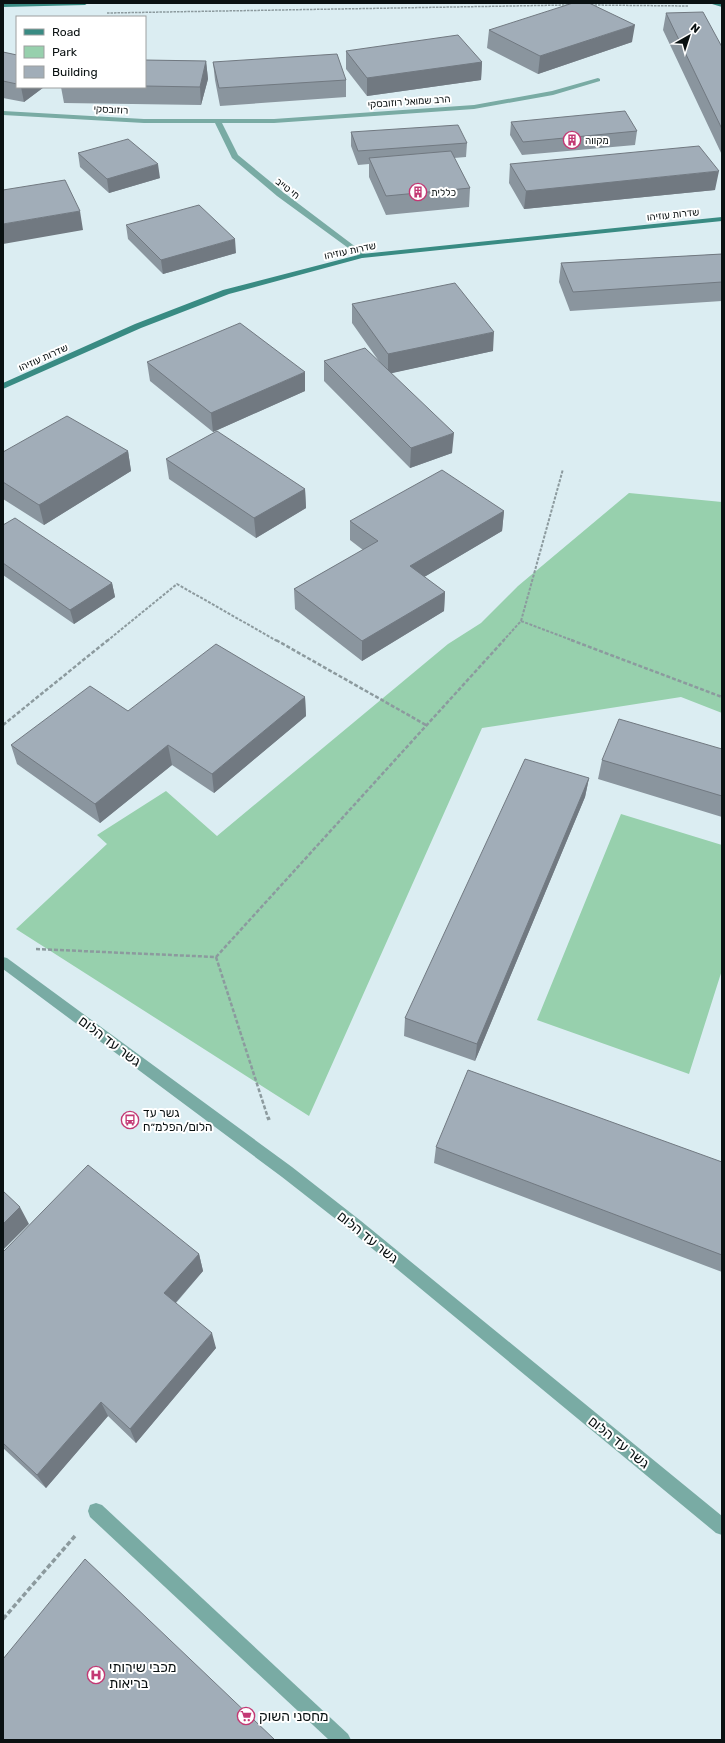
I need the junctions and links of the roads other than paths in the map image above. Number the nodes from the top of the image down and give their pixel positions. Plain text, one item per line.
1 (85, 3) edge
2 (714, 3) edge
3 (3, 5) edge
4 (722, 5) edge
5 (598, 80) dead end
6 (3, 113) edge
7 (218, 122) junction
8 (722, 219) edge
9 (362, 256) junction
10 (3, 386) edge
11 (3, 962) edge
12 (96, 1511) road end
13 (722, 1527) edge
14 (342, 1740) edge

1 - 3 street
2 - 4 street
5 - 7 street, הרב שמואל רוזובסקי
6 - 7 street, רוזובסקי
7 - 9 street, חי טייב
8 - 9 street, שדרות עוזיהו
9 - 10 street, שדרות עוזיהו
11 - 13 street, גשר עד הלום
12 - 14 street

